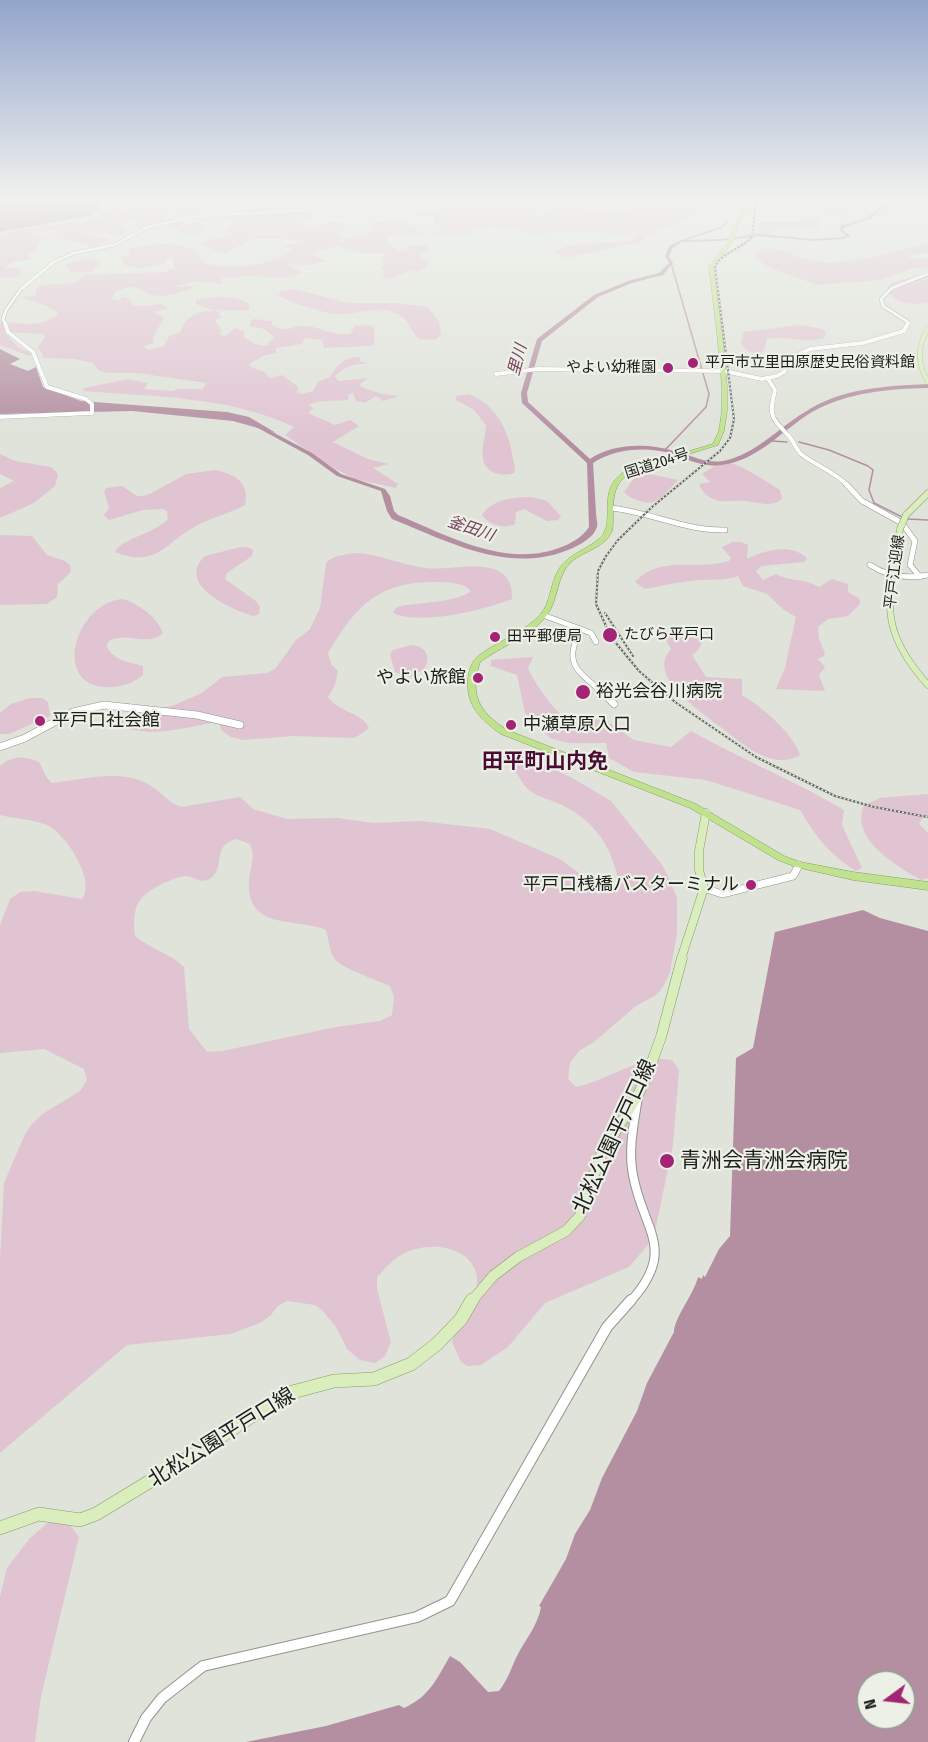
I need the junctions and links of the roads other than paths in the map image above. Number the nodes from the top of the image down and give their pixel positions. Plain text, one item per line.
1 (31, 280) edge
2 (713, 280) edge
3 (912, 280) edge
4 (928, 328) edge
5 (724, 371) junction
6 (496, 374) dead end
7 (768, 379) junction
8 (928, 382) edge
9 (0, 417) edge
10 (928, 493) edge
11 (611, 508) junction
12 (725, 530) dead end
13 (870, 565) dead end
14 (928, 575) edge
15 (894, 576) junction
16 (920, 577) junction
17 (543, 615) junction
18 (581, 629) junction
19 (596, 642) dead end
20 (928, 685) edge
21 (614, 704) dead end
22 (240, 725) dead end
23 (0, 747) edge
24 (706, 813) junction
25 (799, 865) junction
26 (928, 886) edge
27 (704, 888) junction
28 (638, 1095) junction
29 (0, 1528) edge
30 (134, 1742) edge

1 - 9 street
2 - 5 highway, 国道204号
3 - 7 street
4 - 8 main road
5 - 6 street
5 - 7 street
5 - 11 highway, 国道204号
7 - 16 street
10 - 15 main road, 平戸江迎線, bridge
11 - 12 street
11 - 17 highway, 国道204号
13 - 15 street
14 - 16 street
15 - 16 street
15 - 20 main road, 平戸江迎線
17 - 18 street
17 - 24 highway
18 - 19 street
18 - 21 street
22 - 23 street
24 - 25 highway
24 - 27 main road
25 - 26 highway
25 - 27 street
27 - 28 main road, 北松公園平戸口線
28 - 29 main road, 北松公園平戸口線
28 - 30 street

